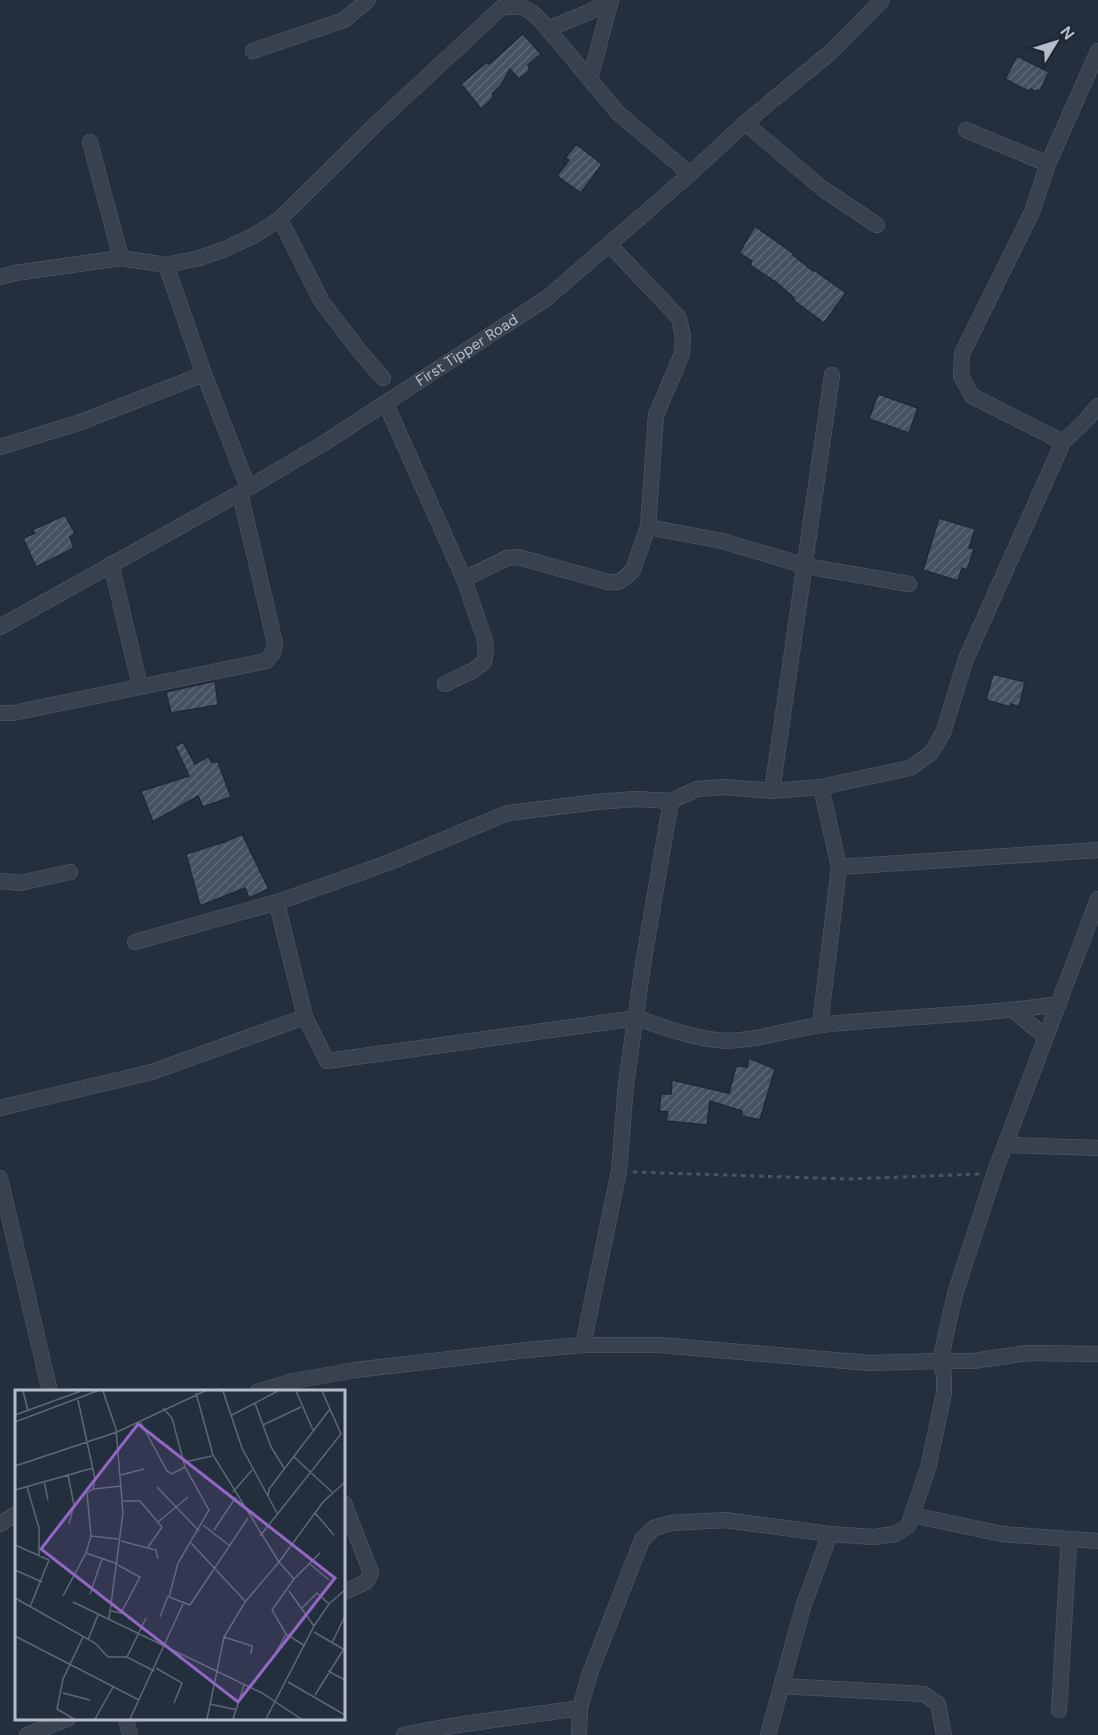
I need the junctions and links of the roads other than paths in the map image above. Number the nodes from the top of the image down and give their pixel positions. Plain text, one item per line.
1 (369, 0) edge
2 (611, 0) edge
3 (882, 0) edge
4 (548, 29) junction
5 (253, 51) dead end
6 (1098, 51) edge
7 (590, 79) junction
8 (745, 123) junction
9 (966, 130) dead end
10 (90, 142) dead end
11 (1048, 164) junction
12 (690, 174) junction
13 (280, 219) junction
14 (877, 225) dead end
15 (609, 244) junction
16 (121, 258) junction
17 (166, 265) junction
18 (0, 278) edge
19 (204, 374) junction
20 (832, 375) dead end
21 (383, 378) dead end
22 (386, 404) junction
23 (1098, 406) edge
24 (1093, 424) edge
25 (1063, 442) junction
26 (0, 447) edge
27 (244, 490) junction
28 (648, 527) junction
29 (111, 564) junction
30 (806, 566) junction
31 (464, 579) junction
32 (909, 584) dead end
33 (0, 627) edge
34 (445, 684) dead end
35 (140, 687) junction
36 (0, 713) edge
37 (821, 787) junction
38 (772, 791) junction
39 (671, 801) junction
40 (1098, 850) edge
41 (838, 867) junction
42 (70, 872) dead end
43 (0, 881) edge
44 (1098, 899) edge
45 (280, 901) junction
46 (135, 942) dead end
47 (1059, 1004) junction
48 (1014, 1011) junction
49 (305, 1017) junction
50 (637, 1018) junction
51 (820, 1025) junction
52 (1046, 1037) junction
53 (0, 1108) edge
54 (1005, 1145) junction
55 (1098, 1148) edge
56 (0, 1178) edge
57 (583, 1345) junction
58 (1098, 1354) edge
59 (940, 1361) junction
60 (296, 1386) edge
61 (50, 1390) edge
62 (270, 1390) edge
63 (345, 1506) edge
64 (15, 1515) edge
65 (912, 1515) junction
66 (0, 1524) edge
67 (830, 1534) junction
68 (1069, 1539) junction
69 (1098, 1541) edge
70 (345, 1592) edge
71 (781, 1686) junction
72 (580, 1708) junction
73 (1059, 1710) dead end
74 (66, 1720) edge
75 (126, 1720) edge
76 (27, 1735) edge
77 (130, 1735) edge
78 (404, 1735) edge
79 (579, 1735) edge
80 (768, 1735) edge
81 (944, 1735) edge

1 - 5 street
2 - 4 street
2 - 7 street
3 - 8 street, First Tipper Road
4 - 7 street
4 - 13 street
6 - 11 street
7 - 12 street
8 - 12 street, First Tipper Road
8 - 14 street
9 - 11 street
10 - 16 street
11 - 25 street
12 - 15 street, First Tipper Road
13 - 17 street
13 - 21 street
15 - 22 street, First Tipper Road
15 - 28 street
16 - 17 street
16 - 18 street
17 - 19 street
19 - 26 street
19 - 27 street
20 - 30 street
22 - 27 street, First Tipper Road
22 - 31 street
23 - 24 street
24 - 25 street
25 - 37 street
27 - 29 street, First Tipper Road
27 - 35 street
28 - 30 street
28 - 31 street
29 - 33 street, First Tipper Road
29 - 35 street
30 - 32 street
30 - 38 street
31 - 34 street
35 - 36 street
37 - 38 street
37 - 41 street
38 - 39 street
39 - 45 street
39 - 50 street
40 - 41 street
41 - 51 street
42 - 43 street
44 - 47 street
45 - 46 street
45 - 49 street
47 - 48 street
47 - 52 street
48 - 51 street
48 - 52 street
49 - 50 street
49 - 53 street
50 - 51 street
50 - 57 street
52 - 54 street
54 - 55 street
54 - 59 street
56 - 61 street
57 - 59 street
57 - 60 street
58 - 59 street
59 - 65 street
60 - 62 street
63 - 70 street
64 - 66 street
65 - 67 street
65 - 68 street
67 - 71 street
67 - 72 street
68 - 69 street
68 - 73 street
71 - 80 street
71 - 81 street
72 - 78 street
72 - 79 street
74 - 76 street
75 - 77 street

